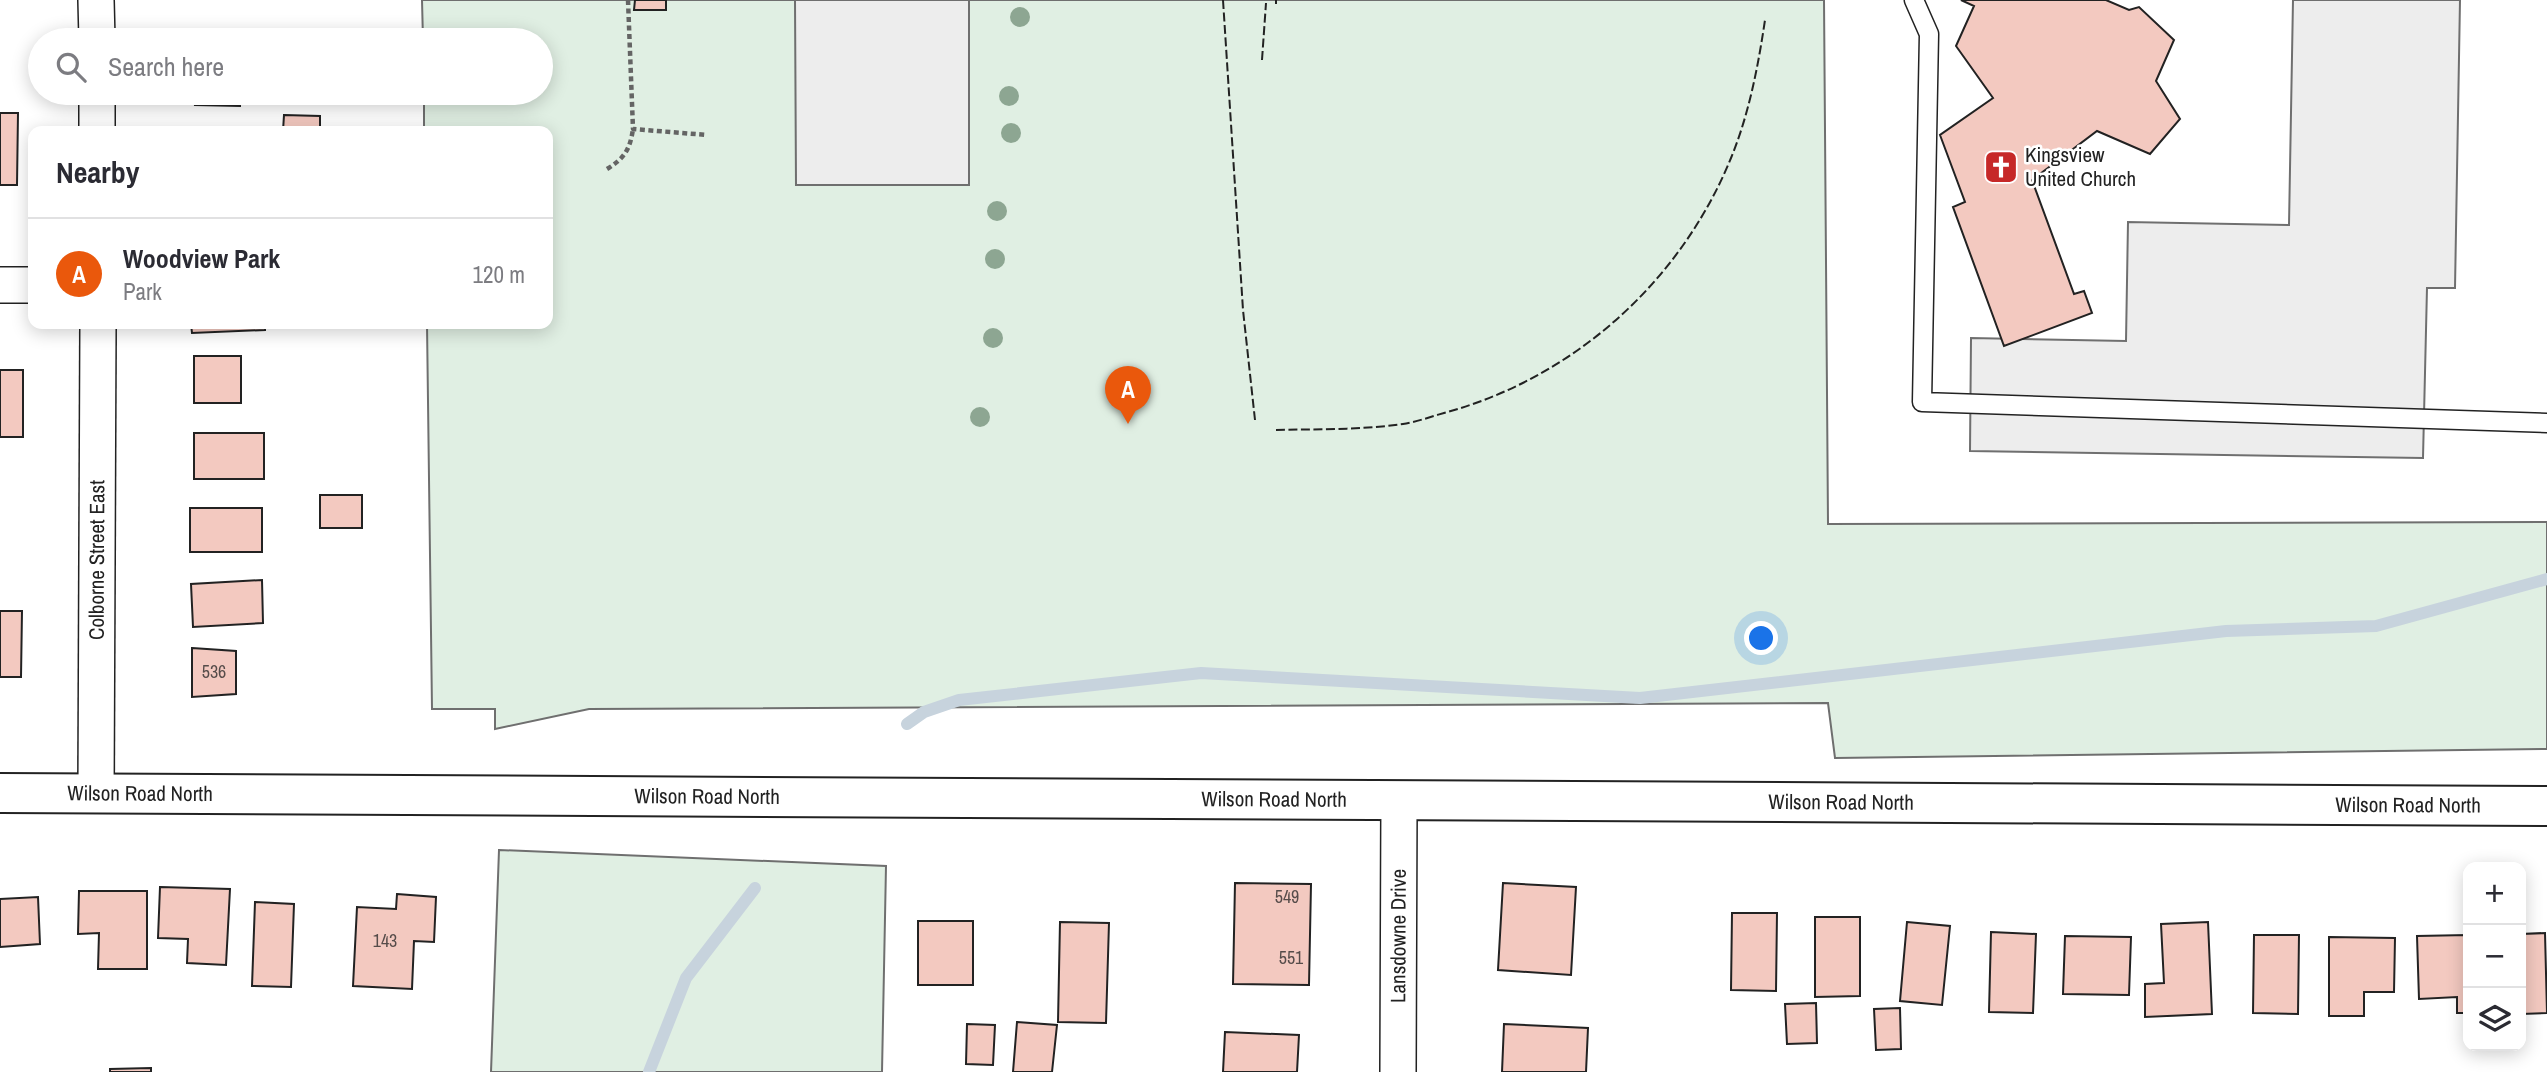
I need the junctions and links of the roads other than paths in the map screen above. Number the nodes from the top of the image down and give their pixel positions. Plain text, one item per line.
1 (96, 0) edge
2 (1914, 0) edge
3 (97, 28) edge
4 (97, 105) edge
5 (97, 126) edge
6 (0, 285) edge
7 (28, 285) edge
8 (98, 329) edge
9 (2547, 423) edge
10 (0, 793) edge
11 (96, 794) junction
12 (1399, 800) junction
13 (2547, 806) edge
14 (1398, 1072) edge

1 - 3 street
2 - 9 lane
4 - 5 street
6 - 7 street
8 - 11 street, Colborne Street East
10 - 11 main road, Wilson Road North
11 - 12 main road, Wilson Road North
12 - 13 main road, Wilson Road North
12 - 14 street, Lansdowne Drive

